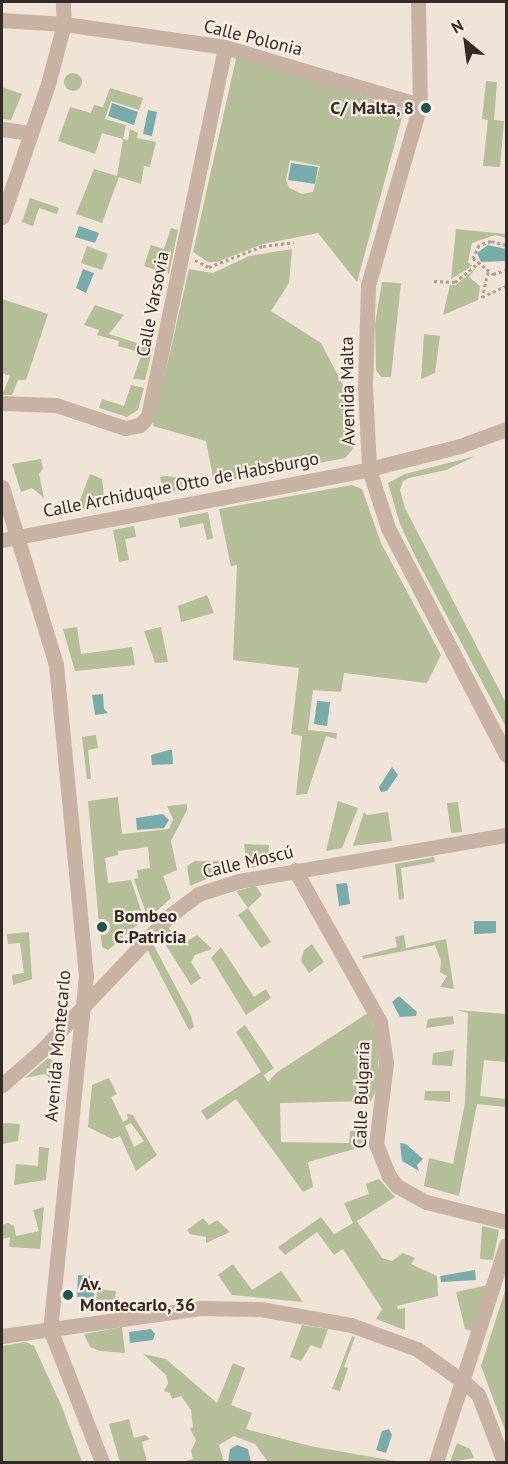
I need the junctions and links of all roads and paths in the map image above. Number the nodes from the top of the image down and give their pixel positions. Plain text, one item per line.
1 (63, 2) edge
2 (418, 2) edge
3 (2, 20) edge
4 (64, 24) junction
5 (225, 47) junction
6 (420, 105) junction
7 (2, 129) edge
8 (31, 133) junction
9 (2, 217) edge
10 (294, 242) dead end
11 (507, 245) edge
12 (183, 254) junction
13 (477, 264) junction
14 (507, 270) edge
15 (488, 272) junction
16 (434, 281) dead end
17 (507, 286) edge
18 (2, 403) edge
19 (507, 429) edge
20 (369, 468) junction
21 (2, 487) edge
22 (17, 536) junction
23 (2, 540) edge
24 (507, 755) edge
25 (507, 835) edge
26 (296, 870) junction
27 (82, 1005) junction
28 (2, 1085) edge
29 (507, 1222) edge
30 (507, 1245) edge
31 (50, 1329) junction
32 (2, 1336) edge
33 (464, 1382) junction
34 (102, 1462) edge
35 (436, 1462) edge
36 (504, 1462) edge

1 - 4 street
2 - 6 street, Avenida Malta
3 - 4 street, Calle Polonia
4 - 5 street, Calle Polonia
4 - 8 street
5 - 6 street, Calle Polonia
5 - 12 street, Calle Varsovia
6 - 20 street, Avenida Malta
7 - 8 street
8 - 9 street
10 - 12 path
11 - 13 path
12 - 18 street, Calle Varsovia
13 - 15 path
13 - 16 path
14 - 15 path
15 - 17 path
19 - 20 street, Calle Archiduque Otto de Habsburgo
20 - 22 street, Calle Archiduque Otto de Habsburgo
20 - 24 street, Avenida Malta
21 - 22 street, Avenida Montecarlo
22 - 23 street, Calle Archiduque Otto de Habsburgo
22 - 27 street, Avenida Montecarlo
25 - 26 street, Calle Moscú
26 - 27 street, Calle Moscú
26 - 29 street, Calle Bulgaria
27 - 28 street, Calle Moscú
27 - 31 street, Avenida Montecarlo
30 - 33 street
31 - 32 street
31 - 33 street
31 - 34 street, Avenida Montecarlo
33 - 35 street
33 - 36 street

